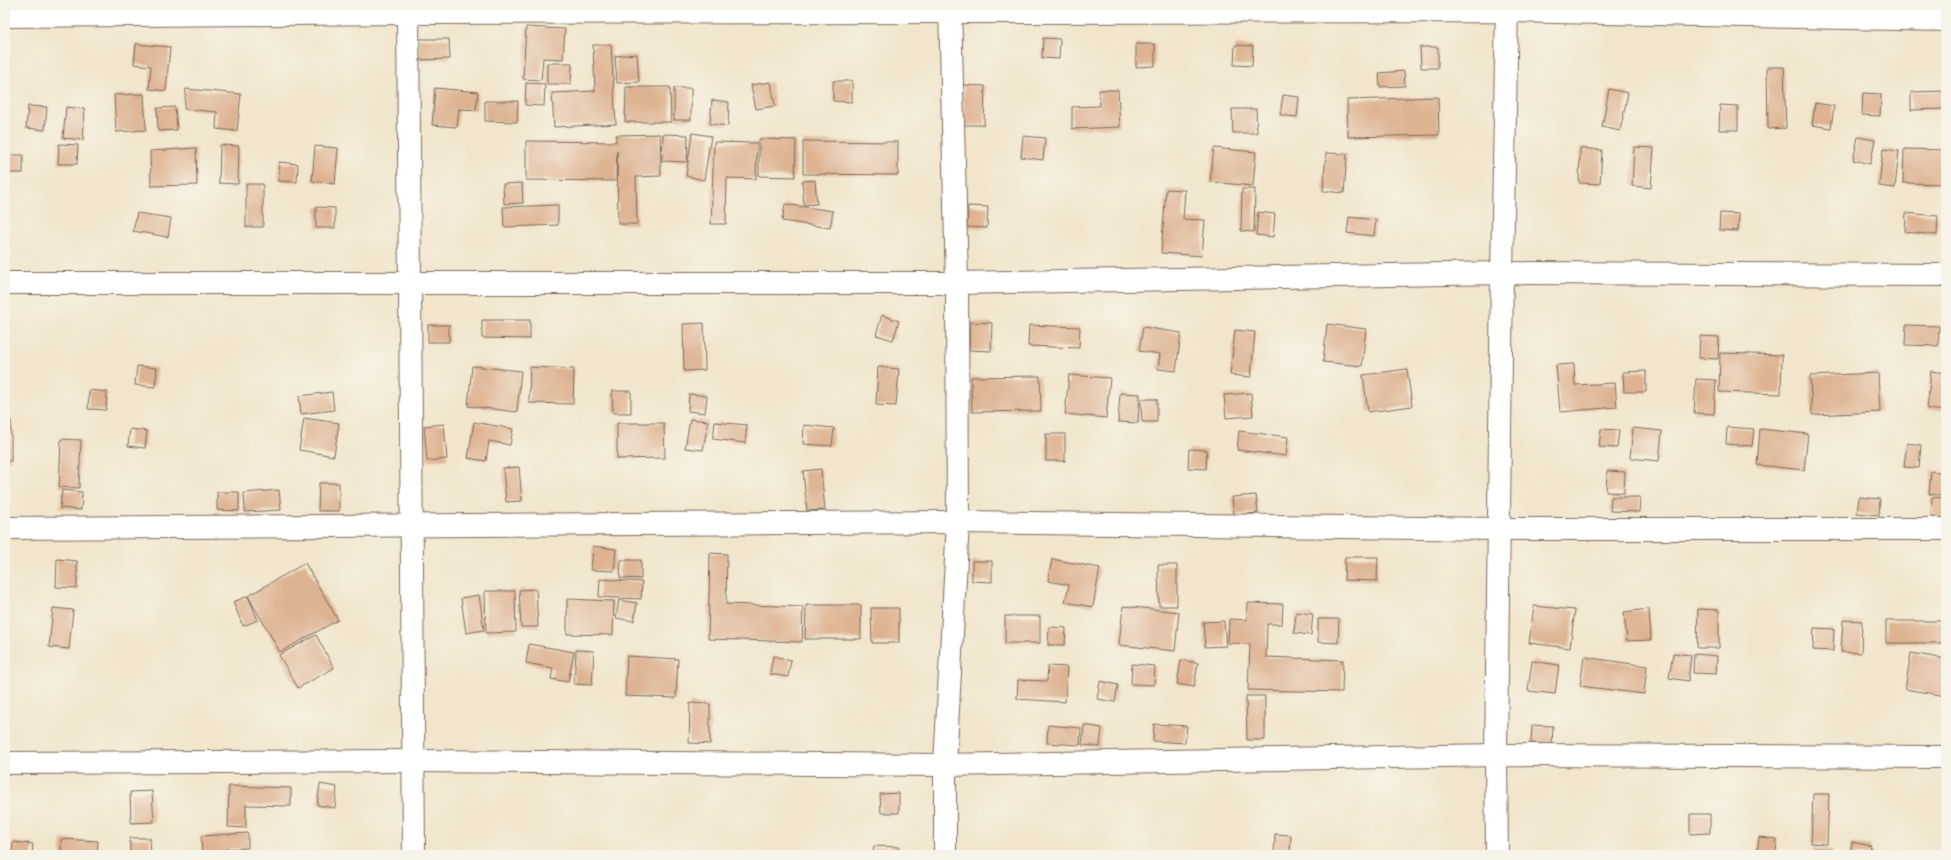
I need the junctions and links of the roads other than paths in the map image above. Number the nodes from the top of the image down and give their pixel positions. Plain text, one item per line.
1 (950, 8) edge
2 (1508, 8) edge
3 (408, 9) edge
4 (5, 16) edge
5 (1946, 20) edge
6 (1502, 273) junction
7 (1946, 275) edge
8 (5, 283) edge
9 (410, 283) junction
10 (957, 283) junction
11 (958, 522) junction
12 (412, 525) junction
13 (5, 528) edge
14 (1500, 529) junction
15 (1946, 529) edge
16 (1496, 756) junction
17 (1946, 757) edge
18 (413, 761) junction
19 (5, 763) edge
20 (945, 764) junction
21 (414, 855) edge
22 (944, 855) edge
23 (1497, 855) edge

1 - 2 street
1 - 3 street
1 - 10 street
2 - 5 street
2 - 6 street
3 - 4 street
3 - 9 street
6 - 7 street
6 - 10 street
6 - 14 street
8 - 9 street
9 - 10 street
9 - 12 street
10 - 11 street
11 - 12 street
11 - 14 street
11 - 20 street
12 - 13 street
12 - 18 street
14 - 15 street
14 - 16 street
16 - 17 street
16 - 20 street
16 - 23 street
18 - 19 street
18 - 20 street
18 - 21 street
20 - 22 street

